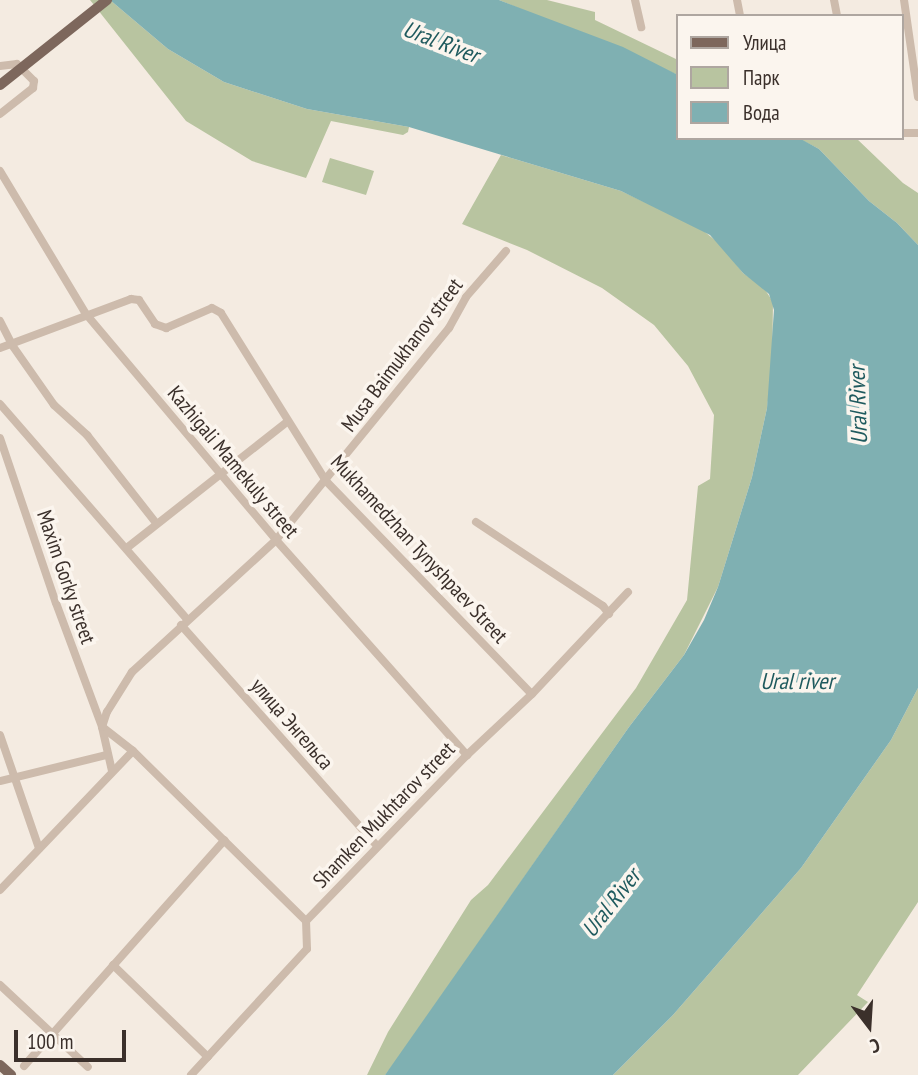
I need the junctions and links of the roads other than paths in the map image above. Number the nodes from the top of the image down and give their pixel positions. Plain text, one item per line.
1 (107, 0) edge
2 (635, 0) edge
3 (904, 0) edge
4 (641, 27) dead end
5 (0, 66) edge
6 (0, 85) edge
7 (918, 97) edge
8 (0, 114) edge
9 (0, 171) edge
10 (506, 251) dead end
11 (86, 314) junction
12 (0, 321) edge
13 (12, 345) junction
14 (0, 348) edge
15 (0, 404) edge
16 (287, 422) junction
17 (0, 439) edge
18 (2, 449) edge
19 (220, 474) junction
20 (326, 481) junction
21 (476, 522) dead end
22 (156, 523) junction
23 (276, 540) junction
24 (128, 547) junction
25 (628, 592) dead end
26 (609, 614) junction
27 (184, 622) junction
28 (532, 694) junction
29 (102, 727) junction
30 (0, 735) edge
31 (133, 751) junction
32 (107, 755) junction
33 (467, 755) junction
34 (113, 771) junction
35 (15, 777) junction
36 (0, 781) edge
37 (225, 840) junction
38 (377, 846) junction
39 (39, 848) junction
40 (0, 890) edge
41 (306, 921) junction
42 (113, 965) junction
43 (0, 985) edge
44 (53, 1033) junction
45 (208, 1057) junction
46 (0, 1065) edge
47 (24, 1066) dead end
48 (88, 1066) dead end
49 (11, 1075) edge
50 (191, 1075) edge

1 - 6 main road, bridge
2 - 4 street
3 - 7 street
5 - 8 street
9 - 11 street, Kazhigali Mamekuly street
10 - 20 street, Musa Baimukhanov street
11 - 13 street, Mukhamedzhan Tynyshpaev Street
11 - 16 street, Mukhamedzhan Tynyshpaev Street
11 - 19 street, Kazhigali Mamekuly street
12 - 13 street
13 - 14 street, Mukhamedzhan Tynyshpaev Street
13 - 22 street
15 - 24 street, улица Энгельса
16 - 19 street
16 - 20 street, Mukhamedzhan Tynyshpaev Street
17 - 18 street, Maxim Gorky street
18 - 29 street, Maxim Gorky street
19 - 22 street
19 - 23 street, Kazhigali Mamekuly street
20 - 23 street, Musa Baimukhanov street
20 - 28 street, Mukhamedzhan Tynyshpaev Street
21 - 26 street
22 - 24 street
23 - 27 street, Musa Baimukhanov street
23 - 33 street, Kazhigali Mamekuly street
24 - 27 street, улица Энгельса
25 - 26 street, Shamken Mukhtarov street
26 - 28 street, Shamken Mukhtarov street
27 - 29 street, Musa Baimukhanov street
27 - 38 street, улица Энгельса
28 - 33 street, Shamken Mukhtarov street
29 - 31 street
29 - 32 street, Maxim Gorky street
30 - 35 street
31 - 34 street
31 - 37 street
32 - 34 street, Maxim Gorky street
32 - 35 street
33 - 38 street, Shamken Mukhtarov street
34 - 39 street
35 - 36 street
35 - 39 street
37 - 41 street
37 - 42 street
38 - 41 street, Shamken Mukhtarov street
39 - 40 street
41 - 45 street
42 - 44 street
42 - 45 street
43 - 44 street
44 - 47 street
44 - 48 street
45 - 50 street
46 - 49 main road

